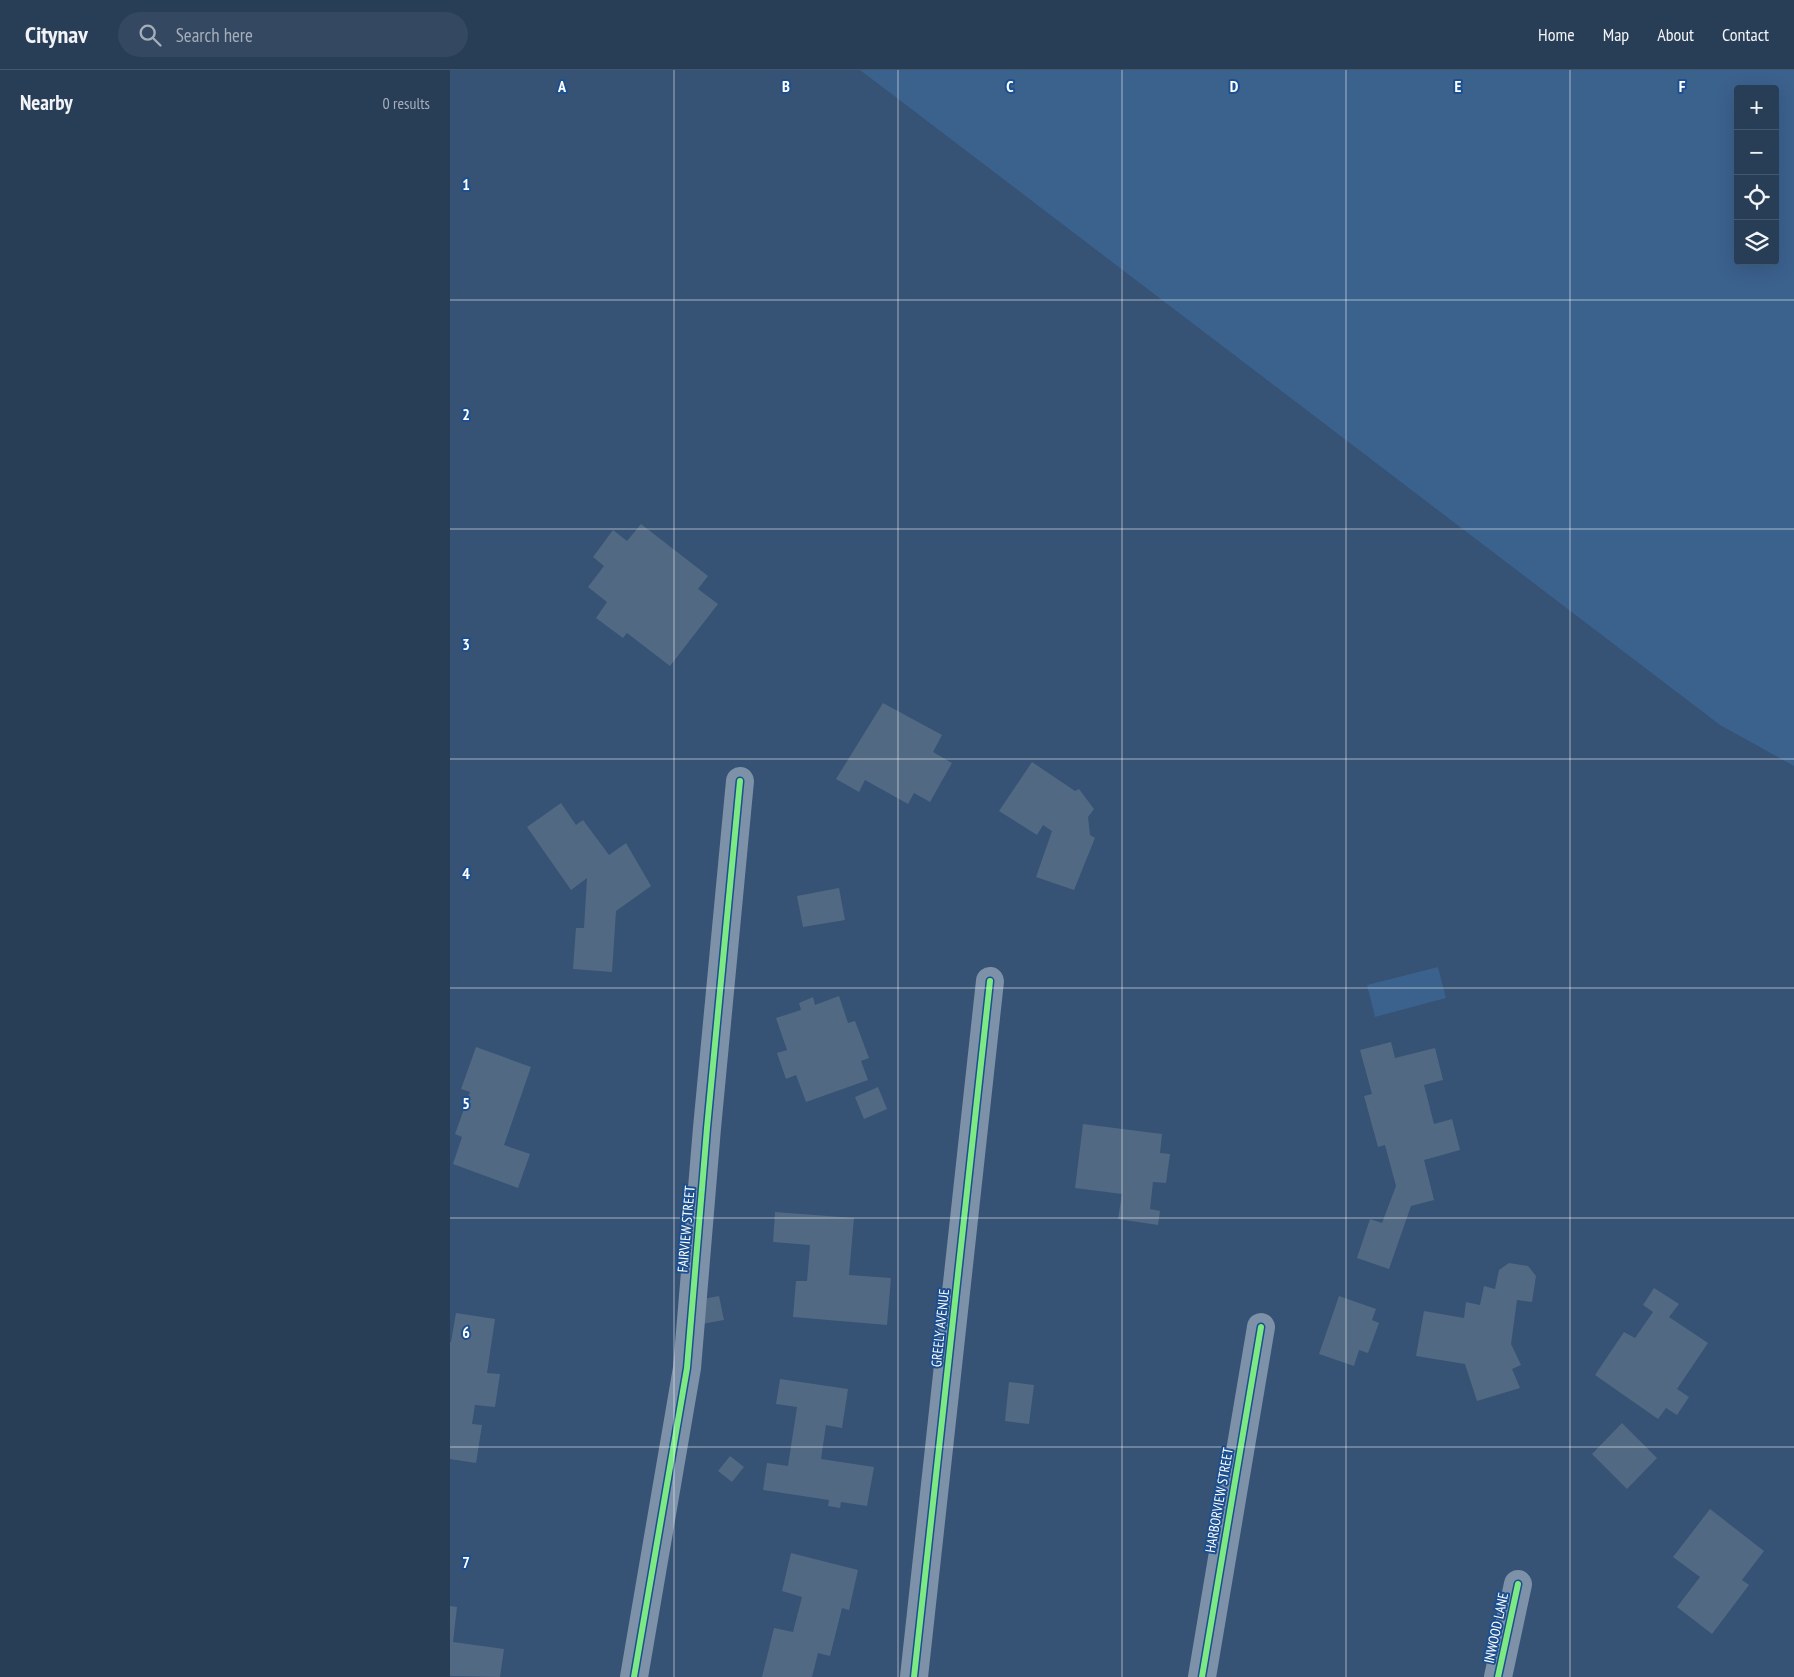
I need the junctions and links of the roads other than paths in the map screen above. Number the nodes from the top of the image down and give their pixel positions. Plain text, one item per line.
1 (740, 781) dead end
2 (990, 981) dead end
3 (1261, 1327) dead end
4 (1518, 1584) dead end
5 (634, 1677) edge
6 (914, 1677) edge
7 (1202, 1677) edge
8 (1498, 1677) edge

1 - 5 street, FAIRVIEW STREET
2 - 6 street, GREELY AVENUE
3 - 7 street, HARBORVIEW STREET
4 - 8 street, INWOOD LANE

